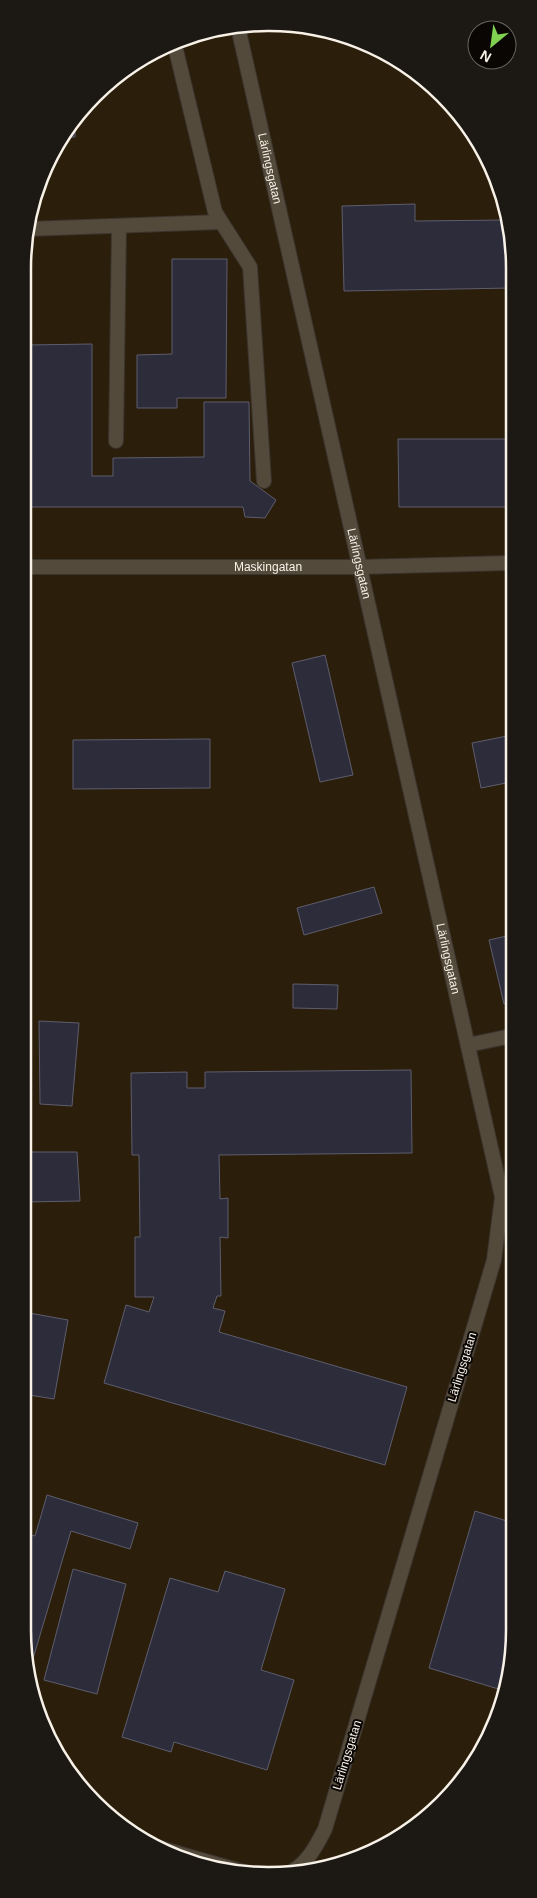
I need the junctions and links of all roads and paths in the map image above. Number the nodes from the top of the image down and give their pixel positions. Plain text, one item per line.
1 (239, 33) edge
2 (176, 50) edge
3 (221, 222) junction
4 (120, 226) junction
5 (35, 229) edge
6 (116, 441) dead end
7 (264, 482) dead end
8 (506, 563) edge
9 (31, 567) edge
10 (359, 567) junction
11 (506, 1037) edge
12 (468, 1045) junction
13 (506, 1192) edge
14 (506, 1201) edge
15 (301, 1865) edge

1 - 10 street, Lärlingsgatan
2 - 3 street
3 - 4 street
3 - 7 street
4 - 5 street
4 - 6 street
8 - 10 street, Maskingatan
9 - 10 street, Maskingatan
10 - 12 street, Lärlingsgatan
11 - 12 street
12 - 13 street, Lärlingsgatan
14 - 15 street, Lärlingsgatan

